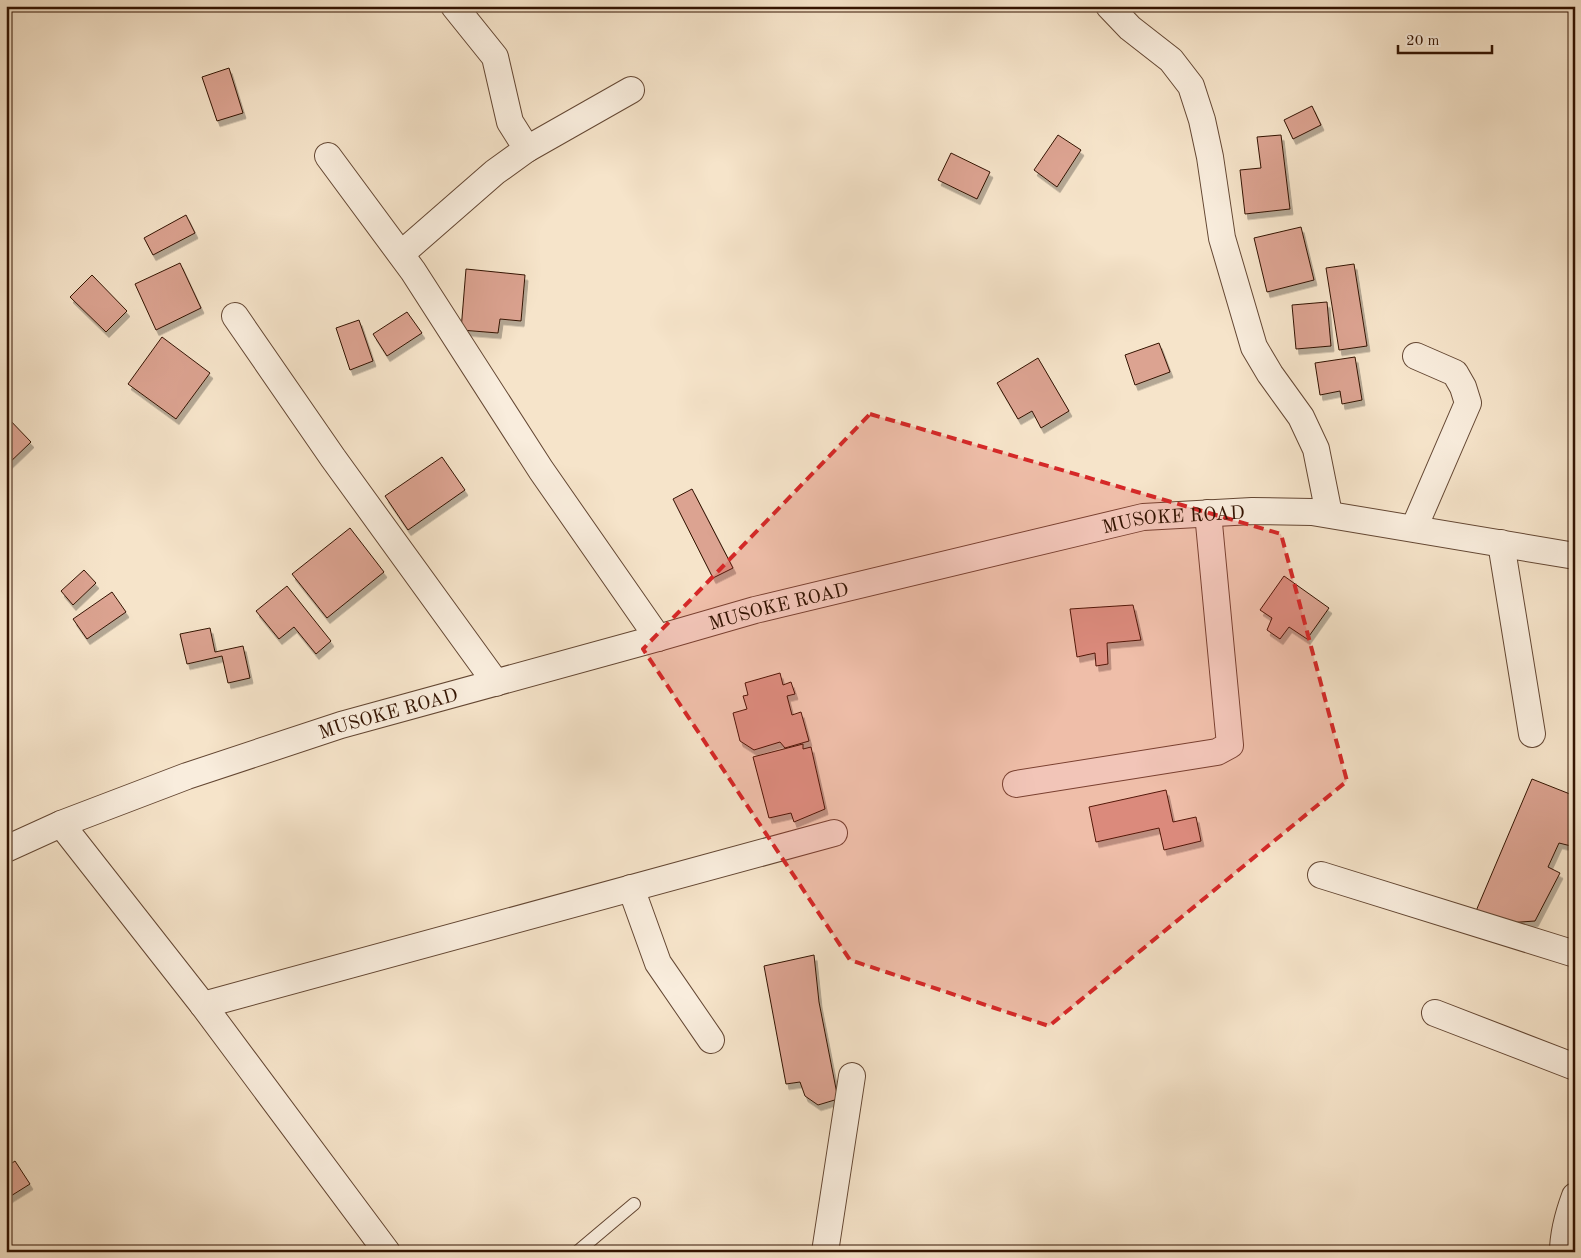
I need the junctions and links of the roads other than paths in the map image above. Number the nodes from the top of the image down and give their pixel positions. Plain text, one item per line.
1 (454, 6) edge
2 (1109, 6) edge
3 (631, 90) dead end
4 (527, 149) junction
5 (328, 156) dead end
6 (401, 254) junction
7 (234, 316) dead end
8 (1416, 356) dead end
9 (1208, 513) junction
10 (1329, 514) junction
11 (1414, 528) junction
12 (1501, 543) junction
13 (1575, 556) edge
14 (658, 638) junction
15 (496, 682) junction
16 (1532, 734) dead end
17 (1016, 784) dead end
18 (61, 824) junction
19 (834, 834) dead end
20 (6, 849) edge
21 (1321, 874) dead end
22 (631, 888) junction
23 (1575, 954) edge
24 (204, 1005) junction
25 (1436, 1013) dead end
26 (711, 1040) dead end
27 (1575, 1067) edge
28 (852, 1076) dead end
29 (1575, 1196) edge
30 (634, 1204) dead end
31 (387, 1252) edge
32 (578, 1252) edge
33 (824, 1252) edge
34 (1564, 1252) edge

1 - 4 street
2 - 10 street
3 - 4 street
4 - 6 street
5 - 6 street
6 - 14 street
7 - 15 street
8 - 11 street
9 - 10 street, MUSOKE ROAD
9 - 14 street, MUSOKE ROAD
9 - 17 street
10 - 11 street, MUSOKE ROAD
11 - 12 street, MUSOKE ROAD
12 - 13 street, MUSOKE ROAD
12 - 16 street
14 - 15 street, MUSOKE ROAD
15 - 18 street, MUSOKE ROAD
18 - 20 street, MUSOKE ROAD
18 - 24 street
19 - 22 street
21 - 23 street
22 - 24 street
22 - 26 street
24 - 31 street
25 - 27 street
28 - 33 street
29 - 34 street
30 - 32 lane

